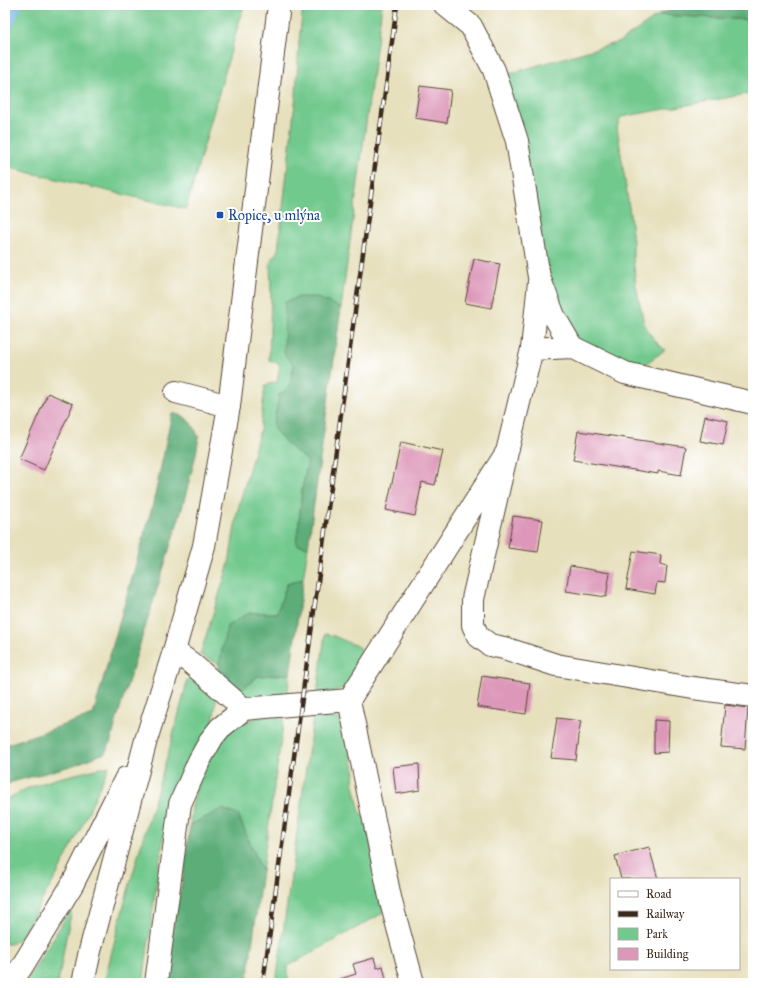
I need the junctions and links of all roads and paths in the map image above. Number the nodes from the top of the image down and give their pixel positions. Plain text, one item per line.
1 (279, 5) edge
2 (445, 5) edge
3 (539, 277) junction
4 (572, 346) junction
5 (532, 349) junction
6 (176, 392) dead end
7 (753, 403) edge
8 (229, 406) junction
9 (507, 452) junction
10 (174, 651) junction
11 (753, 696) edge
12 (349, 700) junction
13 (244, 709) junction
14 (146, 740) junction
15 (10, 983) edge
16 (83, 983) edge
17 (156, 983) edge
18 (413, 983) edge

1 - 8 street
2 - 3 street
3 - 4 street
3 - 5 street
4 - 5 street
4 - 7 street
5 - 9 street
6 - 8 street
8 - 10 street
9 - 11 street
9 - 12 street
10 - 13 street
10 - 14 street
12 - 13 street
12 - 18 street
13 - 17 street
14 - 15 street
14 - 16 street

